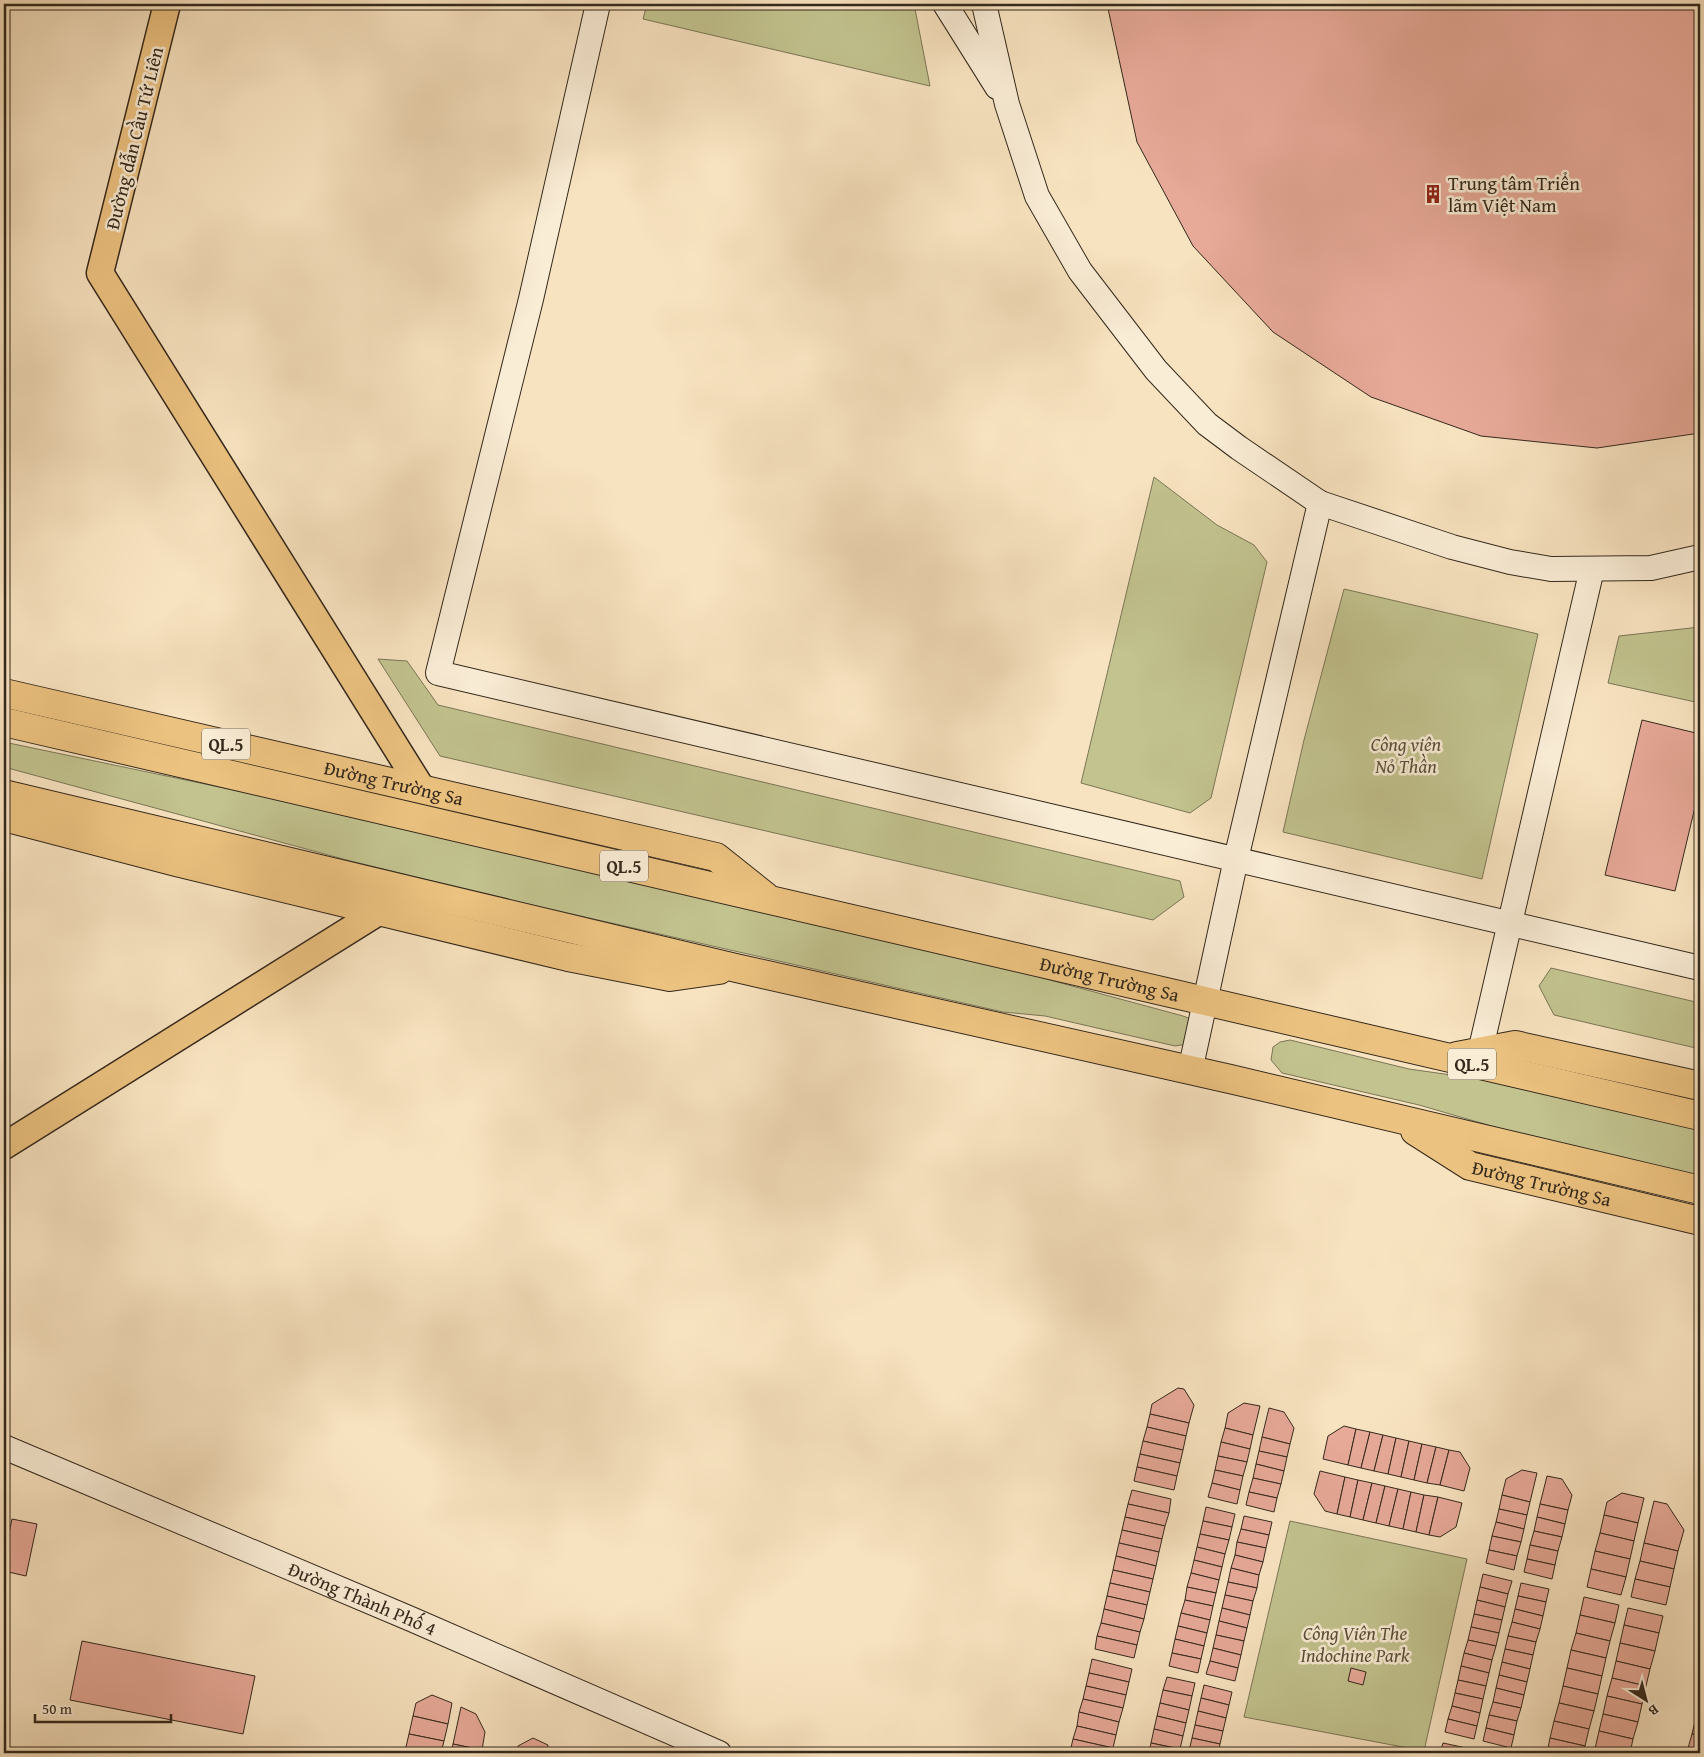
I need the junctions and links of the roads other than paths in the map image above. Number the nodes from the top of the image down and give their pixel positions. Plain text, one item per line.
1 (167, 4) edge
2 (598, 4) edge
3 (945, 4) edge
4 (984, 4) edge
5 (1007, 104) junction
6 (1320, 503) junction
7 (1700, 557) edge
8 (1592, 569) junction
9 (4, 693) edge
10 (4, 722) edge
11 (422, 789) junction
12 (4, 794) edge
13 (4, 817) edge
14 (1236, 859) junction
15 (770, 900) junction
16 (380, 912) junction
17 (1509, 924) junction
18 (736, 968) junction
19 (1700, 968) edge
20 (1205, 1002) junction
21 (1480, 1052) junction
22 (1448, 1058) junction
23 (1616, 1069) junction
24 (1190, 1071) junction
25 (1700, 1086) edge
26 (1609, 1096) junction
27 (1700, 1116) edge
28 (1395, 1119) junction
29 (4, 1146) edge
30 (1574, 1160) junction
31 (1568, 1189) junction
32 (1700, 1190) edge
33 (1700, 1221) edge
34 (4, 1447) edge
35 (719, 1753) edge

1 - 11 main road, Đường dẫn Cầu Tứ Liên
2 - 14 street
3 - 5 street
4 - 5 street
5 - 6 street
6 - 8 street
6 - 14 street
7 - 8 street
8 - 17 street
9 - 11 highway, Đường Trường Sa / QL.5
10 - 15 highway, Đường Trường Sa / QL.5
11 - 15 highway, Đường Trường Sa / QL.5
12 - 18 highway, Đường Trường Sa
13 - 16 highway, Đường Trường Sa
14 - 17 street
14 - 20 street
15 - 20 highway, Đường Trường Sa / QL.5
16 - 18 highway, Đường Trường Sa
16 - 29 main road
17 - 19 street
17 - 21 street
18 - 24 highway, Đường Trường Sa
20 - 22 highway, Đường Trường Sa / QL.5
20 - 24 street
21 - 22 highway, Đường Trường Sa / QL.5
21 - 23 highway, Đường Trường Sa / QL.5
22 - 26 highway, Đường Trường Sa / QL.5
23 - 25 highway, Đường Trường Sa / QL.5
23 - 26 highway
24 - 28 highway, Đường Trường Sa
26 - 27 highway, Đường Trường Sa / QL.5
28 - 30 highway, Đường Trường Sa
28 - 31 highway, Đường Trường Sa
30 - 31 highway
30 - 32 highway, Đường Trường Sa
31 - 33 highway, Đường Trường Sa
34 - 35 street, Đường Thành Phố 4

